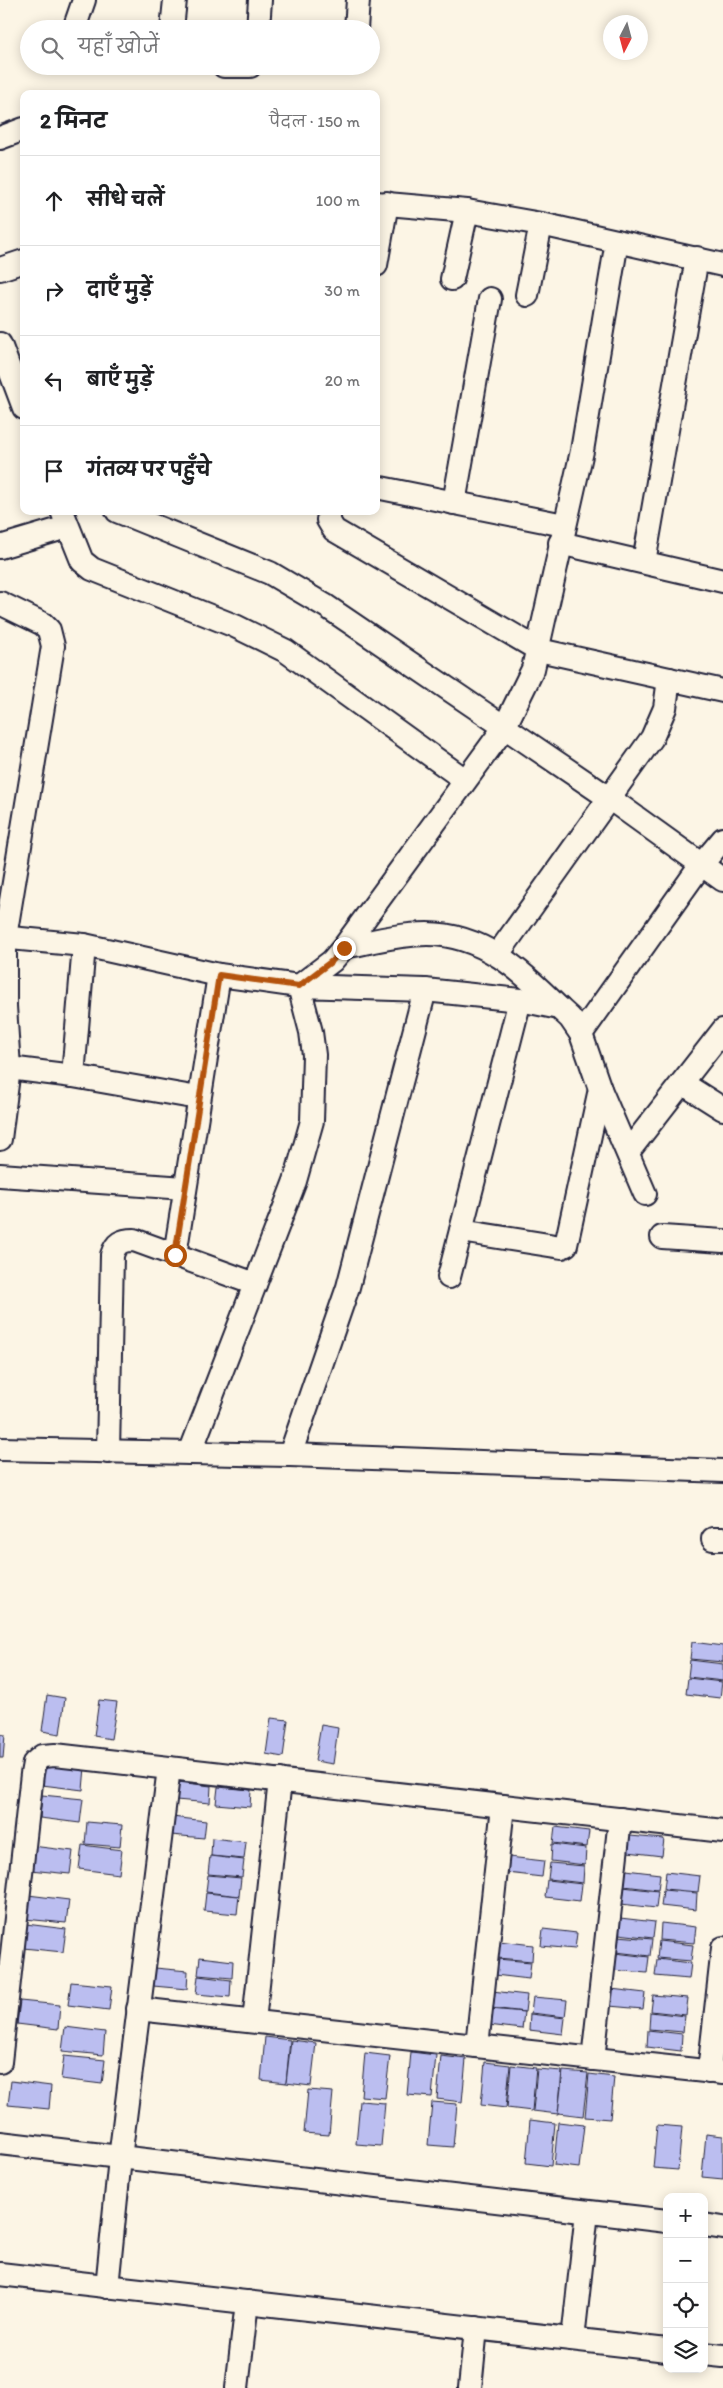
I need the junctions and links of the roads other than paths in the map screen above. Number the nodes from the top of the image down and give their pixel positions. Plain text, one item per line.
1 (84, 0) edge
2 (175, 0) edge
3 (260, 0) edge
4 (358, 0) edge
5 (77, 20) edge
6 (173, 20) edge
7 (259, 20) edge
8 (357, 20) edge
9 (20, 130) edge
10 (0, 138) edge
11 (382, 203) edge
12 (467, 211) junction
13 (380, 224) edge
14 (541, 224) junction
15 (617, 241) junction
16 (697, 258) junction
17 (20, 262) edge
18 (723, 265) edge
19 (0, 269) edge
20 (452, 279) dead end
21 (527, 295) dead end
22 (490, 298) dead end
23 (0, 344) edge
24 (20, 397) edge
25 (380, 487) edge
26 (454, 503) junction
27 (128, 515) edge
28 (329, 515) edge
29 (65, 519) edge
30 (562, 534) junction
31 (0, 547) edge
32 (644, 562) junction
33 (723, 581) edge
34 (0, 603) edge
35 (539, 650) junction
36 (669, 679) junction
37 (723, 691) edge
38 (504, 728) junction
39 (465, 780) junction
40 (609, 798) junction
41 (723, 839) edge
42 (701, 866) junction
43 (723, 880) edge
44 (3, 937) edge
45 (84, 944) junction
46 (344, 948) junction
47 (498, 954) junction
48 (219, 975) junction
49 (299, 986) junction
50 (425, 990) junction
51 (520, 1000) junction
52 (2, 1007) edge
53 (559, 1008) junction
54 (723, 1030) edge
55 (582, 1034) junction
56 (73, 1076) junction
57 (5, 1082) edge
58 (682, 1083) junction
59 (600, 1089) junction
60 (198, 1098) junction
61 (723, 1109) edge
62 (0, 1139) edge
63 (628, 1152) junction
64 (0, 1174) edge
65 (185, 1188) junction
66 (645, 1194) dead end
67 (460, 1231) junction
68 (662, 1237) dead end
69 (723, 1241) edge
70 (175, 1255) junction
71 (449, 1277) dead end
72 (256, 1284) junction
73 (0, 1448) edge
74 (108, 1452) junction
75 (190, 1453) junction
76 (290, 1455) junction
77 (723, 1471) edge
78 (169, 1768) junction
79 (280, 1780) junction
80 (503, 1806) junction
81 (620, 1819) junction
82 (723, 1831) edge
83 (723, 1948) edge
84 (138, 2009) junction
85 (254, 2021) junction
86 (477, 2046) junction
87 (593, 2059) junction
88 (0, 2062) edge
89 (716, 2072) edge
90 (0, 2144) edge
91 (120, 2158) junction
92 (587, 2212) junction
93 (663, 2221) edge
94 (708, 2226) edge
95 (723, 2228) edge
96 (0, 2274) edge
97 (107, 2287) junction
98 (247, 2302) junction
99 (476, 2328) junction
100 (573, 2339) junction
101 (663, 2350) edge
102 (708, 2354) edge
103 (723, 2356) edge
104 (237, 2388) edge
105 (470, 2388) edge

1 - 5 street
2 - 6 street
3 - 7 street
4 - 8 street
9 - 10 street
11 - 12 street
11 - 13 street
12 - 14 street
12 - 20 street
14 - 15 street
14 - 21 street
15 - 16 street
15 - 30 street
16 - 18 street
16 - 32 street
17 - 19 street
22 - 26 street
23 - 24 street
25 - 26 street
26 - 30 street
27 - 38 street
28 - 35 street
29 - 31 street
29 - 39 street
30 - 32 street
30 - 35 street
32 - 33 street
34 - 44 street
35 - 36 street
35 - 38 street
36 - 37 street
36 - 40 street
38 - 39 street
38 - 40 street
39 - 46 street
40 - 42 street
40 - 47 street
41 - 42 street
42 - 43 street
42 - 55 street
44 - 45 street
44 - 52 street
45 - 48 street
45 - 56 street
46 - 47 street
46 - 49 street
47 - 53 street
48 - 49 street
48 - 60 street
49 - 50 street
49 - 72 street
50 - 51 street
50 - 76 street
51 - 53 street
51 - 67 street
52 - 57 street
53 - 55 street
54 - 58 street
55 - 59 street
56 - 57 street
56 - 60 street
57 - 62 street
58 - 61 street
58 - 63 street
59 - 63 street
59 - 67 street
60 - 65 street
63 - 66 street
64 - 65 street
65 - 70 street
67 - 71 street
68 - 69 street
70 - 72 street
70 - 74 street
72 - 75 street
73 - 74 street
74 - 75 street
75 - 76 street
76 - 77 street
78 - 79 street
78 - 84 street
78 - 88 street
79 - 80 street
79 - 85 street
80 - 81 street
80 - 86 street
81 - 82 street
81 - 87 street
83 - 89 street
84 - 85 street
84 - 91 street
85 - 86 street
86 - 87 street
87 - 89 street
90 - 91 street
91 - 92 street
91 - 97 street
92 - 93 street
92 - 100 street
94 - 95 street
96 - 97 street
97 - 98 street
98 - 99 street
98 - 104 street
99 - 100 street
99 - 105 street
100 - 101 street
102 - 103 street

